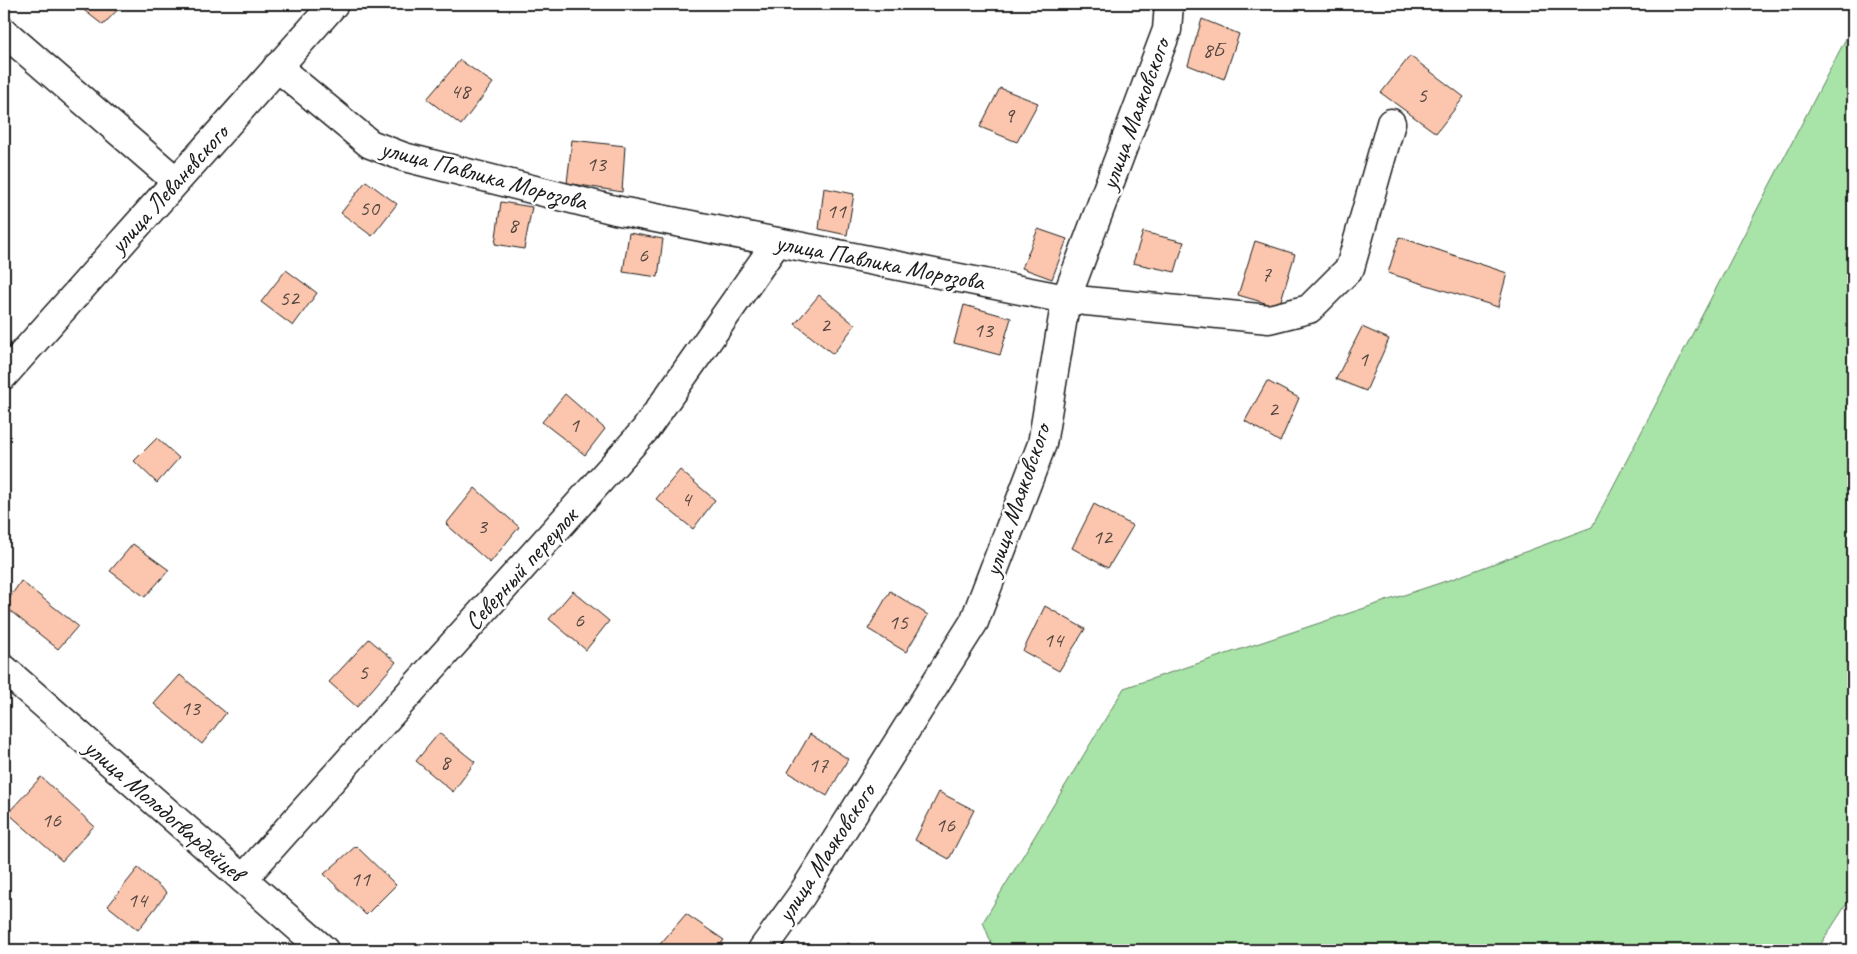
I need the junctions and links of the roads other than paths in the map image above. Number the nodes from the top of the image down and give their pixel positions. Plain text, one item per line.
1 (334, 4) edge
2 (1170, 4) edge
3 (4, 32) edge
4 (278, 67) junction
5 (1391, 123) dead end
6 (176, 181) junction
7 (777, 242) junction
8 (1066, 299) junction
9 (4, 375) edge
10 (4, 669) edge
11 (243, 879) junction
12 (324, 950) edge
13 (762, 950) edge

1 - 4 street, улица Леваневского
2 - 8 street, улица Маяковского
3 - 6 street
4 - 6 street, улица Леваневского
4 - 7 street, улица Павлика Морозова
5 - 8 street, улица Павлика Морозова
6 - 9 street, улица Леваневского
7 - 8 street, улица Павлика Морозова
7 - 11 street, Северный переулок
8 - 13 street, улица Маяковского
10 - 11 street, улица Молодогвардейцев
11 - 12 street, улица Молодогвардейцев

